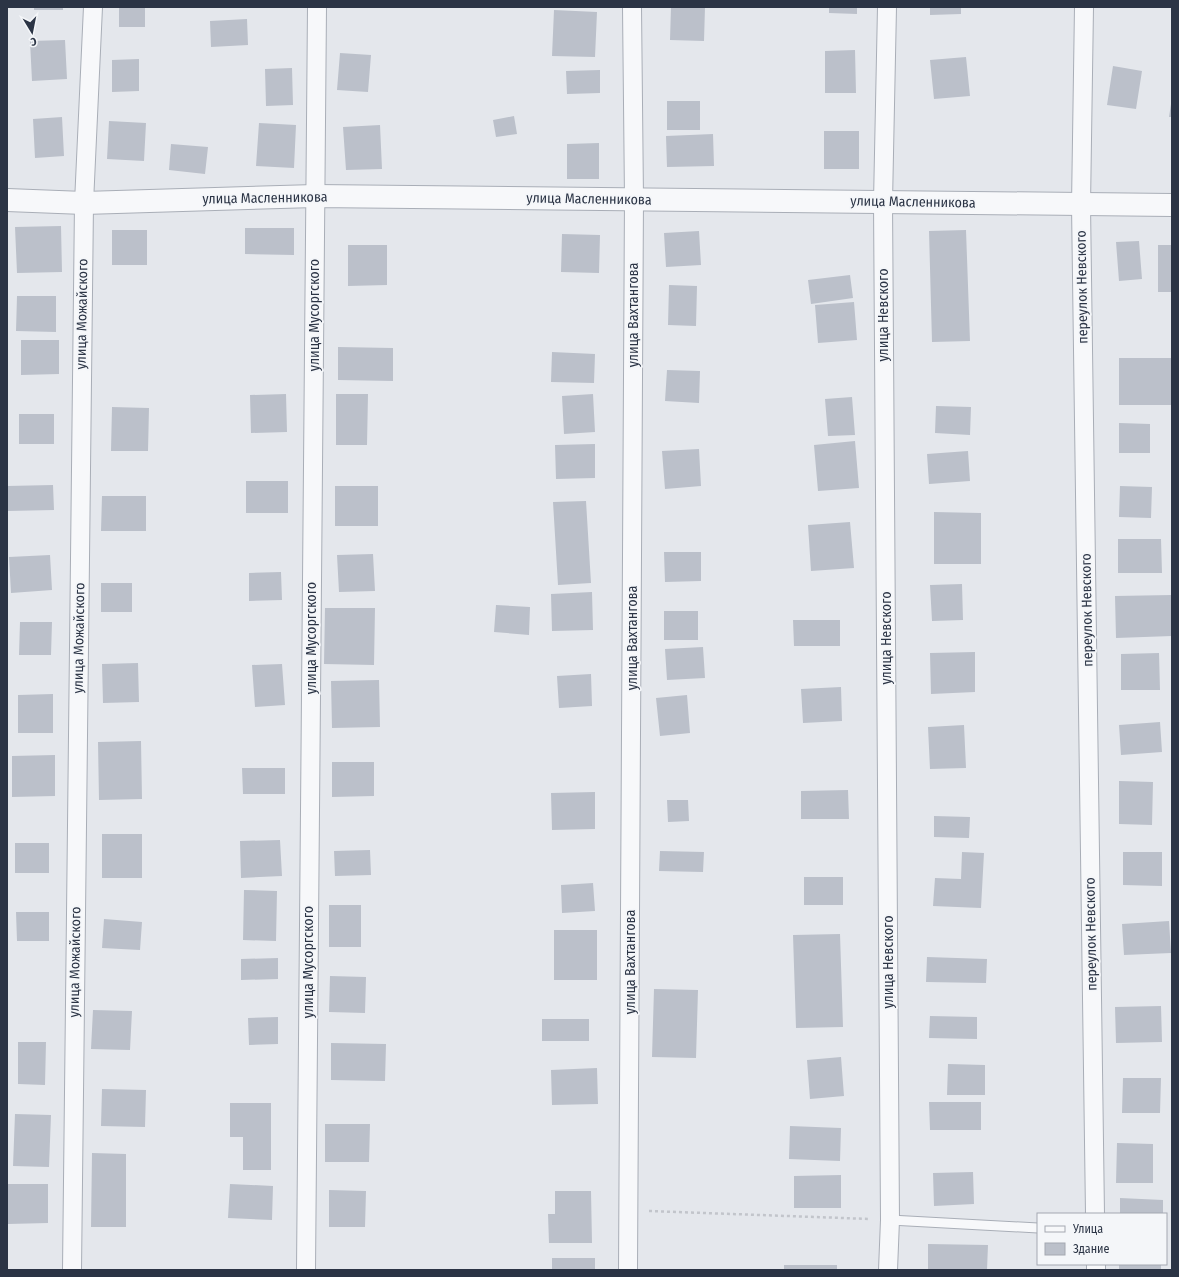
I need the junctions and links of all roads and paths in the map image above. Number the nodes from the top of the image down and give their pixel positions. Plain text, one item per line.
1 (93, 7) edge
2 (317, 7) edge
3 (632, 7) edge
4 (887, 7) edge
5 (1084, 7) edge
6 (315, 196) junction
7 (634, 199) junction
8 (7, 200) edge
9 (883, 202) junction
10 (84, 203) junction
11 (1081, 205) junction
12 (1172, 205) edge
13 (629, 1211) junction
14 (1095, 1213) edge
15 (890, 1220) junction
16 (1037, 1228) edge
17 (72, 1270) edge
18 (306, 1270) edge
19 (628, 1270) edge
20 (888, 1270) edge

1 - 10 street, улица Можайского
2 - 6 street, улица Мусоргского
3 - 7 street, улица Вахтангова
4 - 9 street, улица Невского
5 - 11 street, переулок Невского
6 - 7 street, улица Масленникова
6 - 10 street, улица Масленникова
6 - 18 street, улица Мусоргского
7 - 9 street, улица Масленникова
7 - 13 street, улица Вахтангова
8 - 10 street, улица Масленникова
9 - 11 street, улица Масленникова
9 - 15 street, улица Невского
10 - 17 street, улица Можайского
11 - 12 street, улица Масленникова
11 - 14 street, переулок Невского
13 - 15 path
13 - 19 street, улица Вахтангова
15 - 16 lane
15 - 20 street, улица Невского

